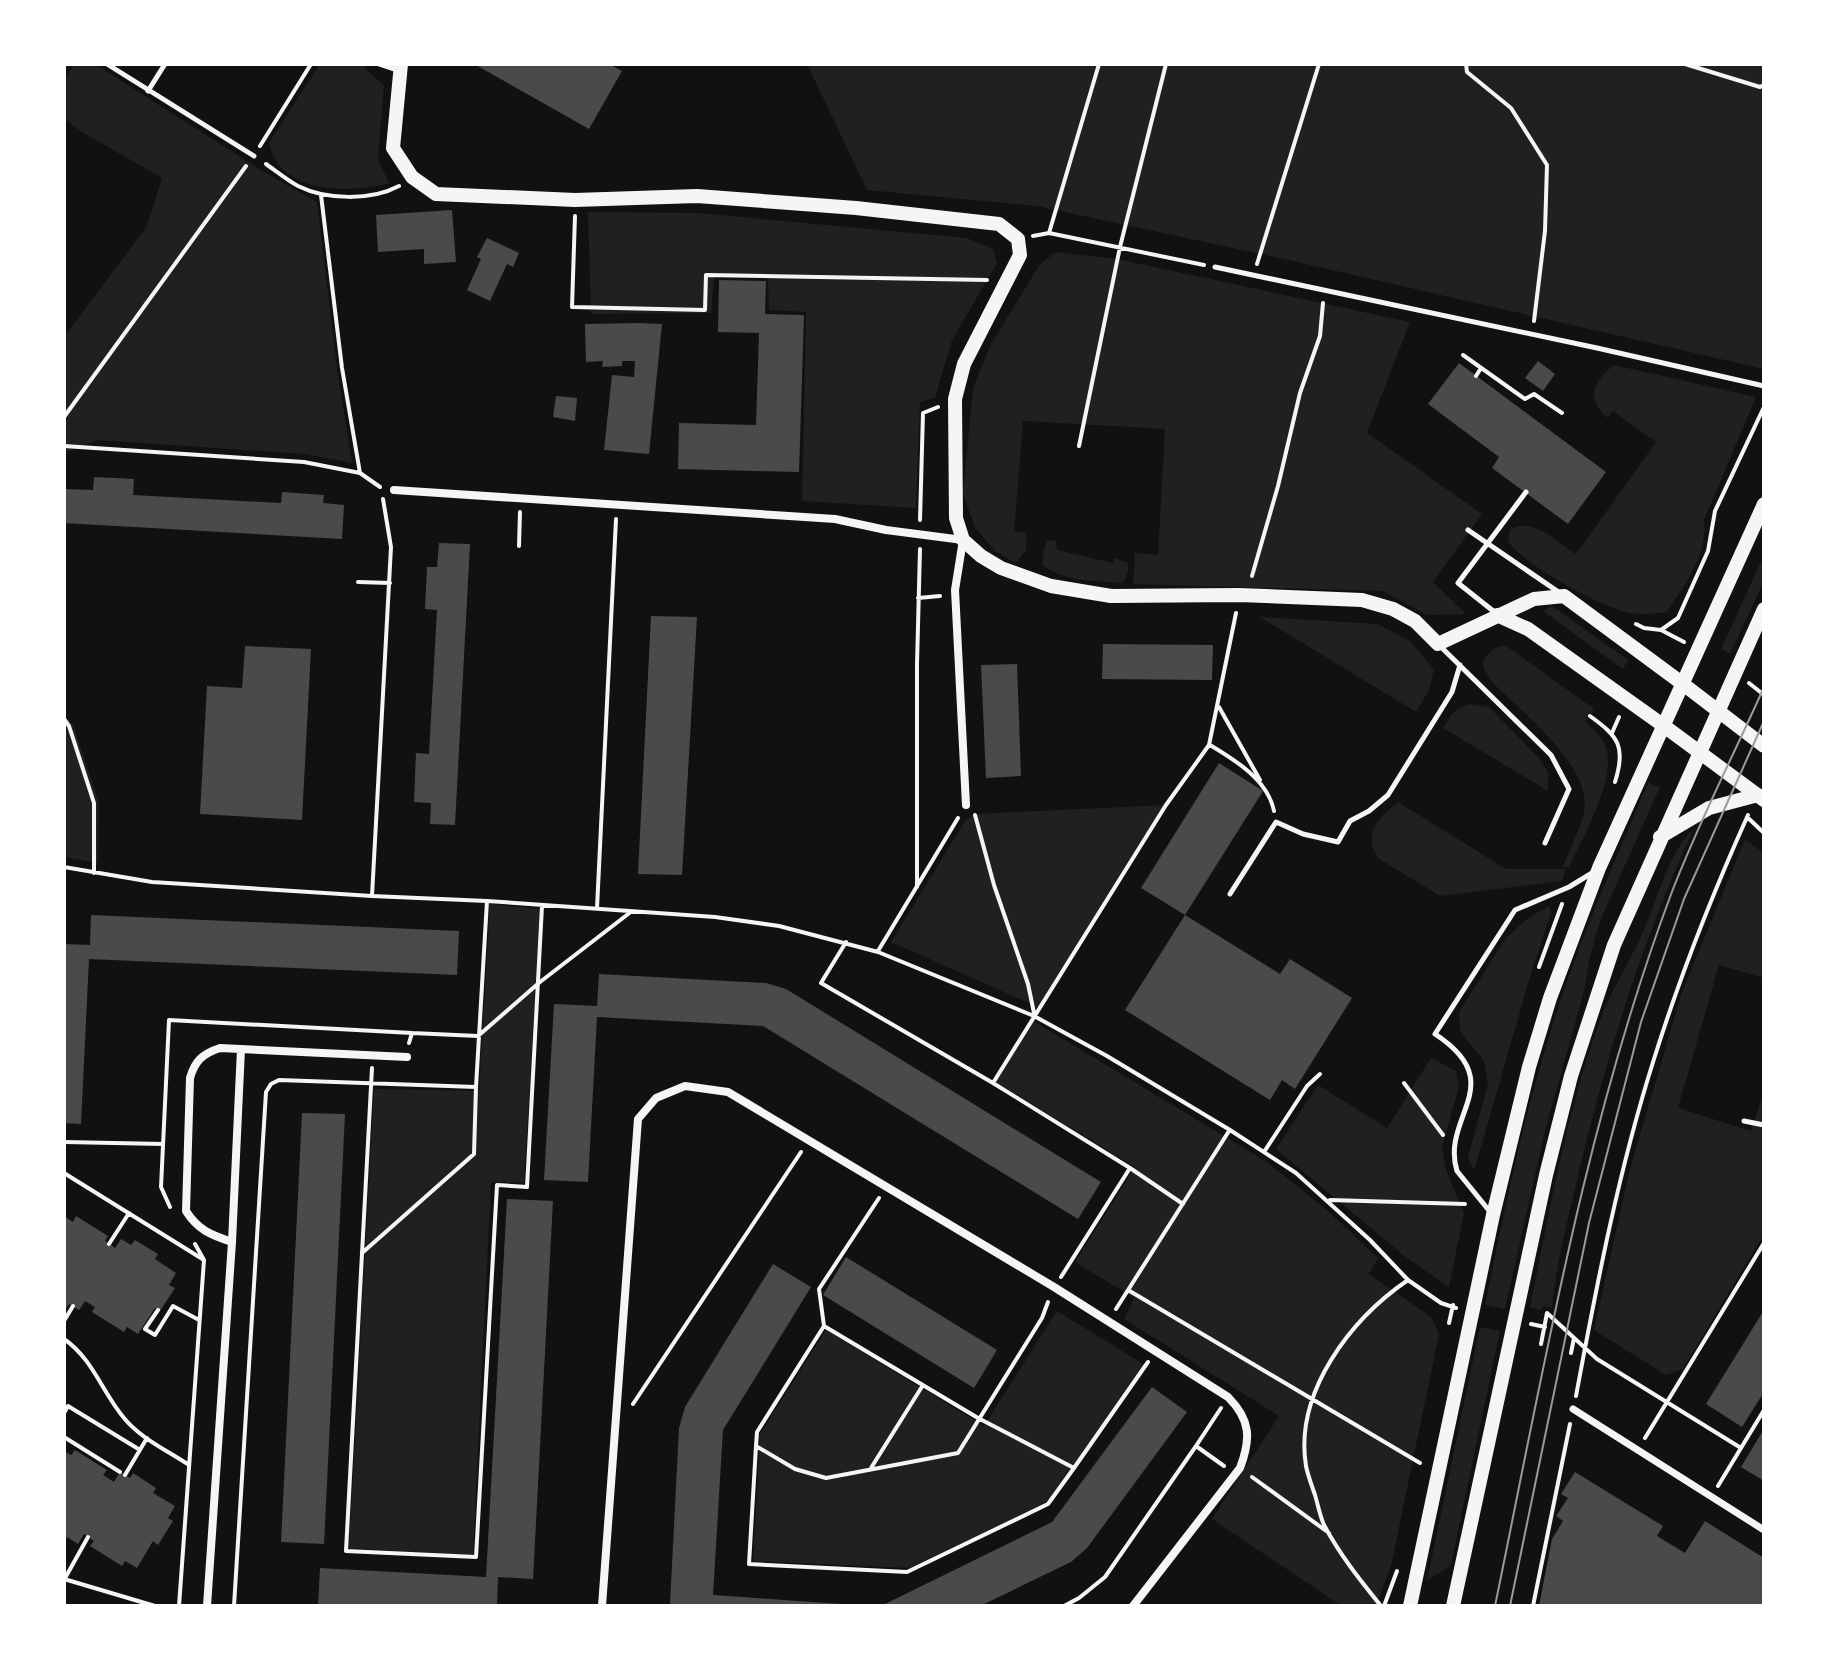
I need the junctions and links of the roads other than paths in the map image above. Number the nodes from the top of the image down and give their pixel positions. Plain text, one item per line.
1 (107, 64) edge
2 (165, 64) edge
3 (379, 64) edge
4 (400, 68) edge
5 (148, 91) junction
6 (254, 156) road end
7 (1215, 267) road end
8 (1764, 386) edge
9 (394, 490) dead end
10 (1526, 492) dead end
11 (1764, 504) edge
12 (1468, 530) dead end
13 (963, 540) junction
14 (1487, 543) junction
15 (1564, 596) junction
16 (1764, 609) edge
17 (1497, 615) junction
18 (1438, 644) junction
19 (1460, 665) junction
20 (1683, 684) junction
21 (1717, 711) junction
22 (1664, 726) junction
23 (1764, 746) edge
24 (1699, 752) junction
25 (1761, 797) edge
26 (966, 805) road end
27 (1660, 837) junction
28 (1545, 843) dead end
29 (1599, 868) junction
30 (1230, 894) dead end
31 (241, 1049) junction
32 (407, 1057) road end
33 (1744, 1121) dead end
34 (1764, 1125) edge
35 (1493, 1215) junction
36 (232, 1242) junction
37 (1573, 1409) road end
38 (1764, 1530) edge
39 (207, 1606) edge
40 (602, 1606) edge
41 (1133, 1606) edge
42 (1410, 1606) edge
43 (1453, 1606) edge

1 - 5 lane
2 - 5 lane
3 - 4 lane
4 - 13 main road
5 - 6 lane
7 - 8 lane
9 - 13 street
10 - 14 lane
11 - 20 main road
12 - 14 lane
13 - 18 main road
13 - 26 street
14 - 15 lane
14 - 17 lane
15 - 17 main road
15 - 20 main road
16 - 21 main road
17 - 18 main road
17 - 22 main road
18 - 19 lane
19 - 28 lane
19 - 30 lane
20 - 21 main road
20 - 22 main road
21 - 23 main road
21 - 24 main road
22 - 24 main road
22 - 29 main road
24 - 25 main road
24 - 27 main road
25 - 27 main road
27 - 43 main road
29 - 35 main road
29 - 35 lane
31 - 32 street
31 - 36 street
31 - 36 street
33 - 34 lane
35 - 42 main road
36 - 39 street
37 - 38 street
40 - 41 street

